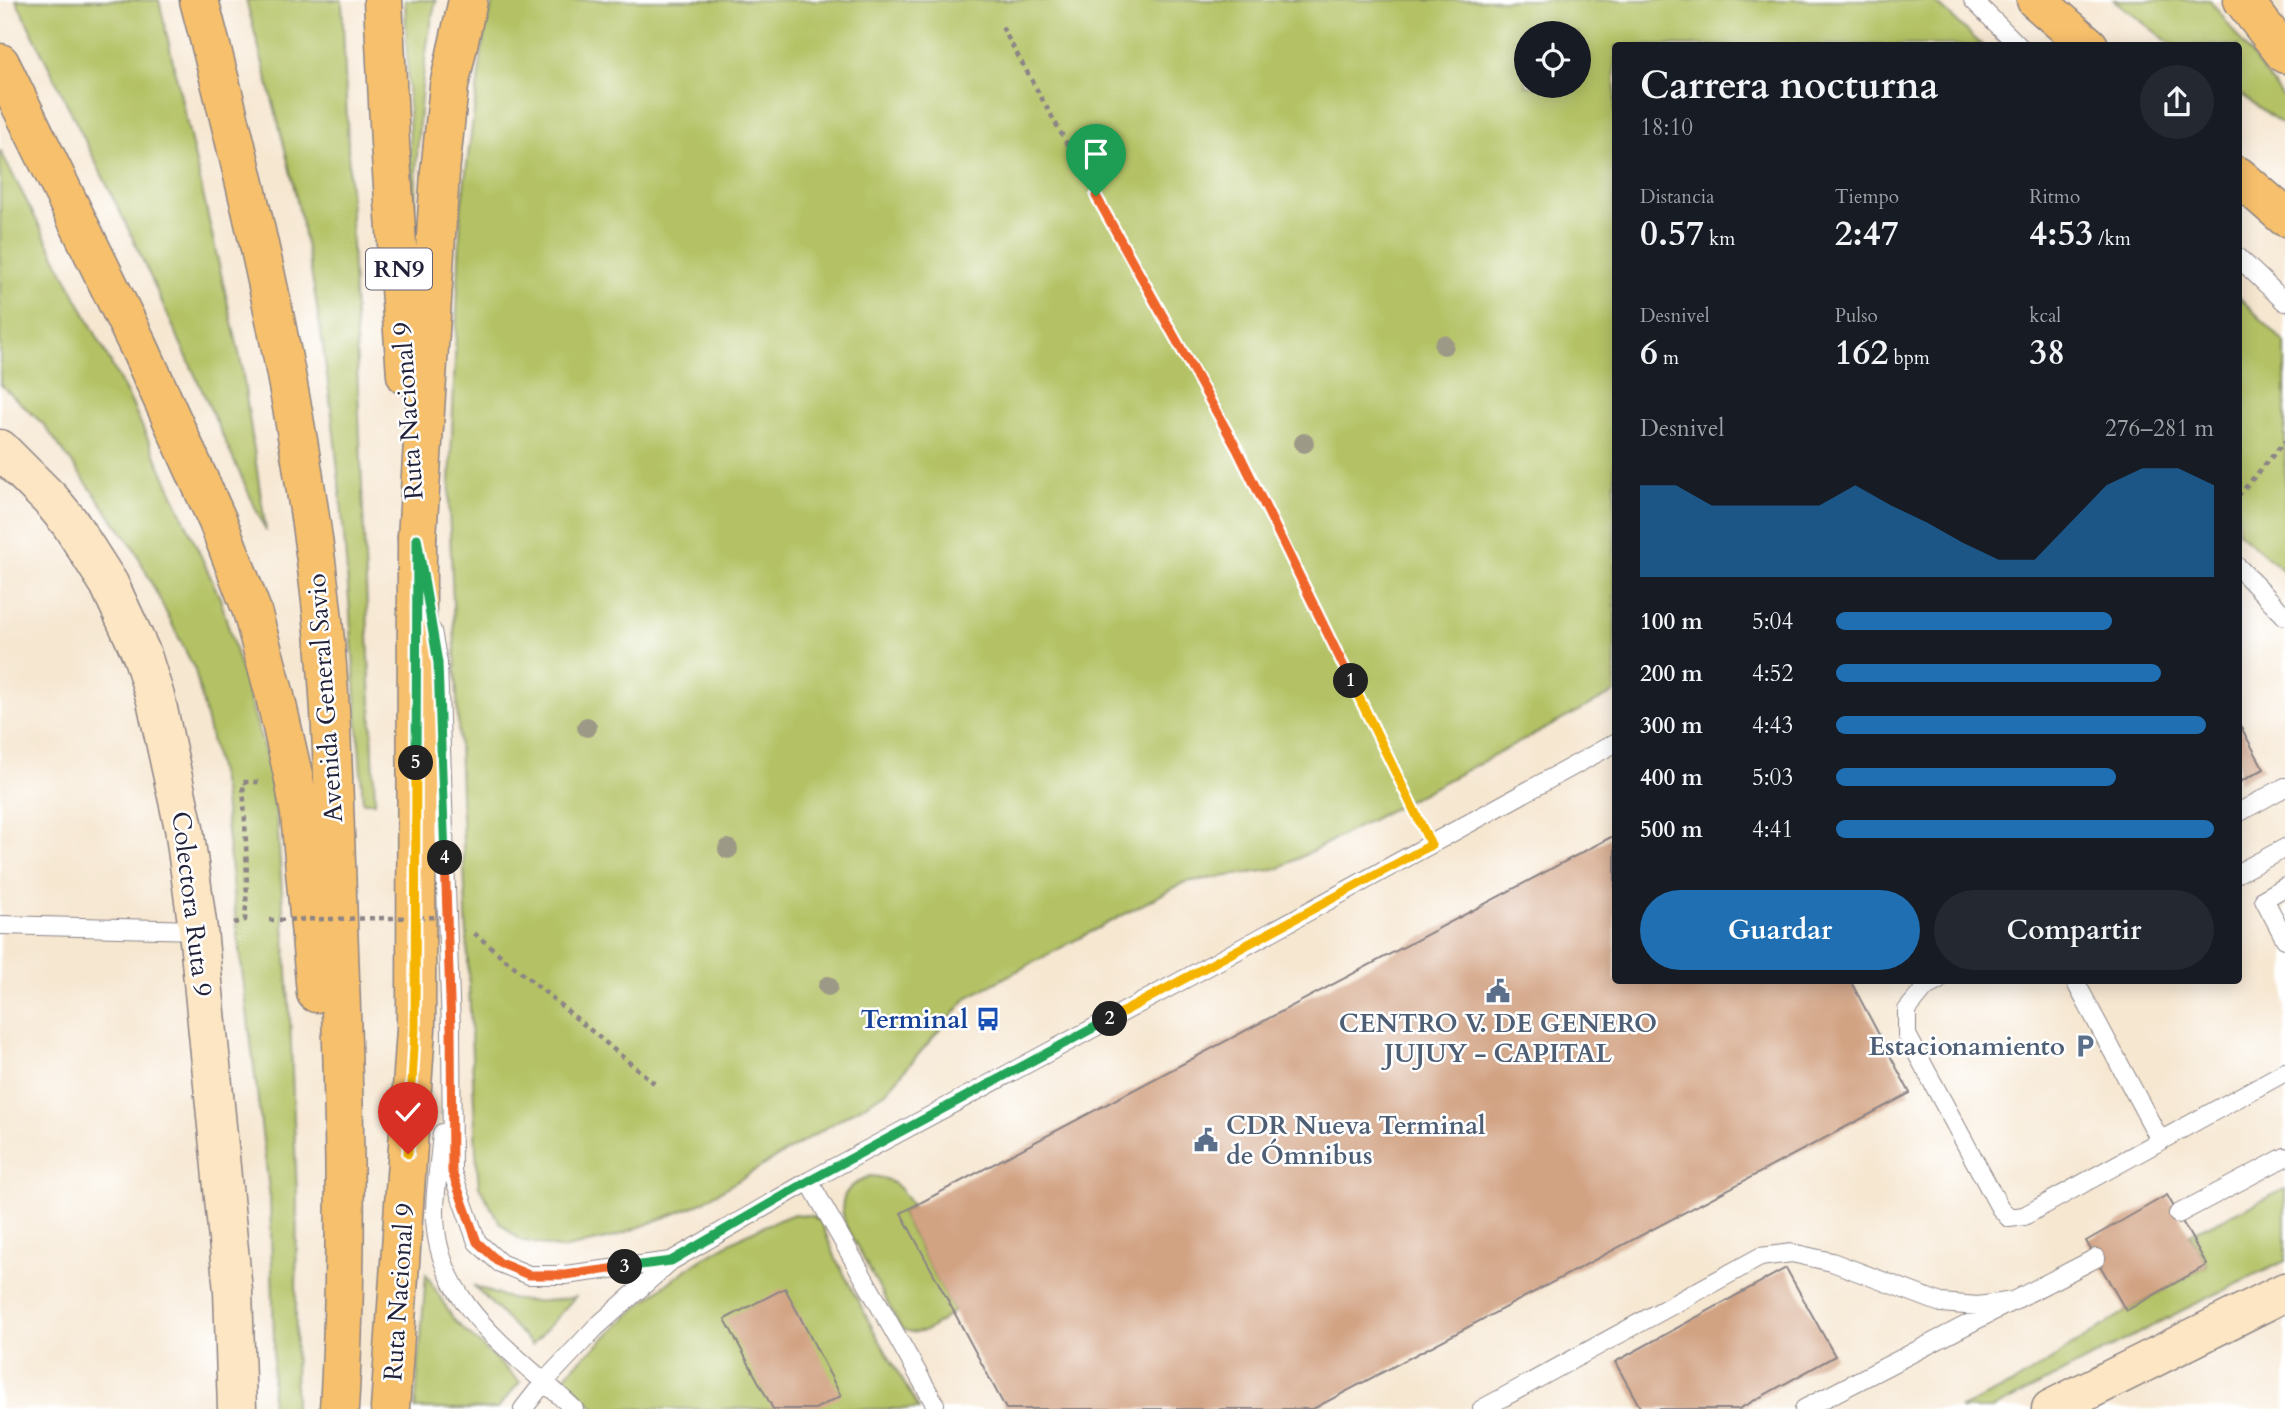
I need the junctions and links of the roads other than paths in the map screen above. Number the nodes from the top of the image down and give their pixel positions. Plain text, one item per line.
1 (199, 0) edge
2 (383, 0) edge
3 (468, 0) edge
4 (1973, 0) edge
5 (2036, 0) edge
6 (2243, 0) edge
7 (2015, 42) edge
8 (2084, 42) edge
9 (2285, 54) edge
10 (0, 63) edge
11 (2242, 179) edge
12 (2285, 217) edge
13 (2242, 261) edge
14 (2285, 302) edge
15 (0, 449) edge
16 (417, 538) junction
17 (2242, 571) edge
18 (2285, 616) edge
19 (1612, 745) edge
20 (2285, 787) edge
21 (2242, 811) edge
22 (2285, 848) edge
23 (2242, 871) edge
24 (2285, 887) edge
25 (0, 925) edge
26 (198, 930) junction
27 (2285, 939) edge
28 (1932, 984) edge
29 (2077, 984) edge
30 (451, 1028) junction
31 (2285, 1072) edge
32 (2160, 1140) junction
33 (2285, 1157) edge
34 (809, 1181) junction
35 (2178, 1214) dead end
36 (2096, 1258) dead end
37 (671, 1261) junction
38 (2285, 1292) edge
39 (2014, 1301) junction
40 (545, 1381) junction
41 (935, 1404) dead end
42 (237, 1409) edge
43 (329, 1409) edge
44 (339, 1409) edge
45 (390, 1409) edge
46 (523, 1409) edge
47 (573, 1409) edge
48 (1482, 1409) edge
49 (1804, 1409) edge
50 (2051, 1409) edge

1 - 44 main road, Avenida General Savio
2 - 16 main road, Ruta Nacional 9 / RN9
3 - 16 main road
4 - 7 lane
5 - 8 main road
6 - 9 main road
10 - 43 main road
11 - 12 main road
13 - 14 lane
15 - 26 street, Colectora Ruta 9
16 - 30 lane
16 - 45 main road, Ruta Nacional 9 / RN9
17 - 18 lane
19 - 34 lane
20 - 21 lane
22 - 23 lane
24 - 27 lane
25 - 26 lane
26 - 42 street, Colectora Ruta 9
28 - 32 lane
29 - 32 lane
30 - 37 lane
30 - 40 lane
31 - 32 lane
33 - 35 lane
34 - 37 lane
34 - 41 lane
36 - 39 lane
37 - 40 lane
38 - 50 street
39 - 48 lane
39 - 49 lane
40 - 46 lane
40 - 47 lane

